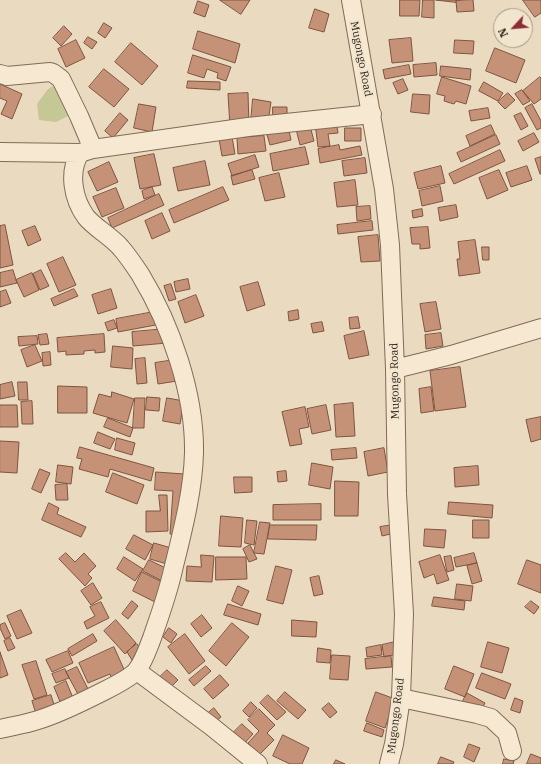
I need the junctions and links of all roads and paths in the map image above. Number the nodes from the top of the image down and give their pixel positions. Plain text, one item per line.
1 (350, 0) edge
2 (0, 74) edge
3 (372, 114) junction
4 (86, 151) junction
5 (0, 152) edge
6 (541, 328) edge
7 (395, 369) junction
8 (136, 671) junction
9 (401, 698) junction
10 (0, 729) edge
11 (512, 751) dead end
12 (258, 764) edge
13 (389, 764) edge

1 - 3 street, Mugongo Road
2 - 4 street
3 - 4 street
3 - 7 street, Mugongo Road
4 - 5 street
4 - 8 street
6 - 7 street
7 - 9 street, Mugongo Road
8 - 10 street
8 - 12 street
9 - 11 street
9 - 13 street, Mugongo Road

